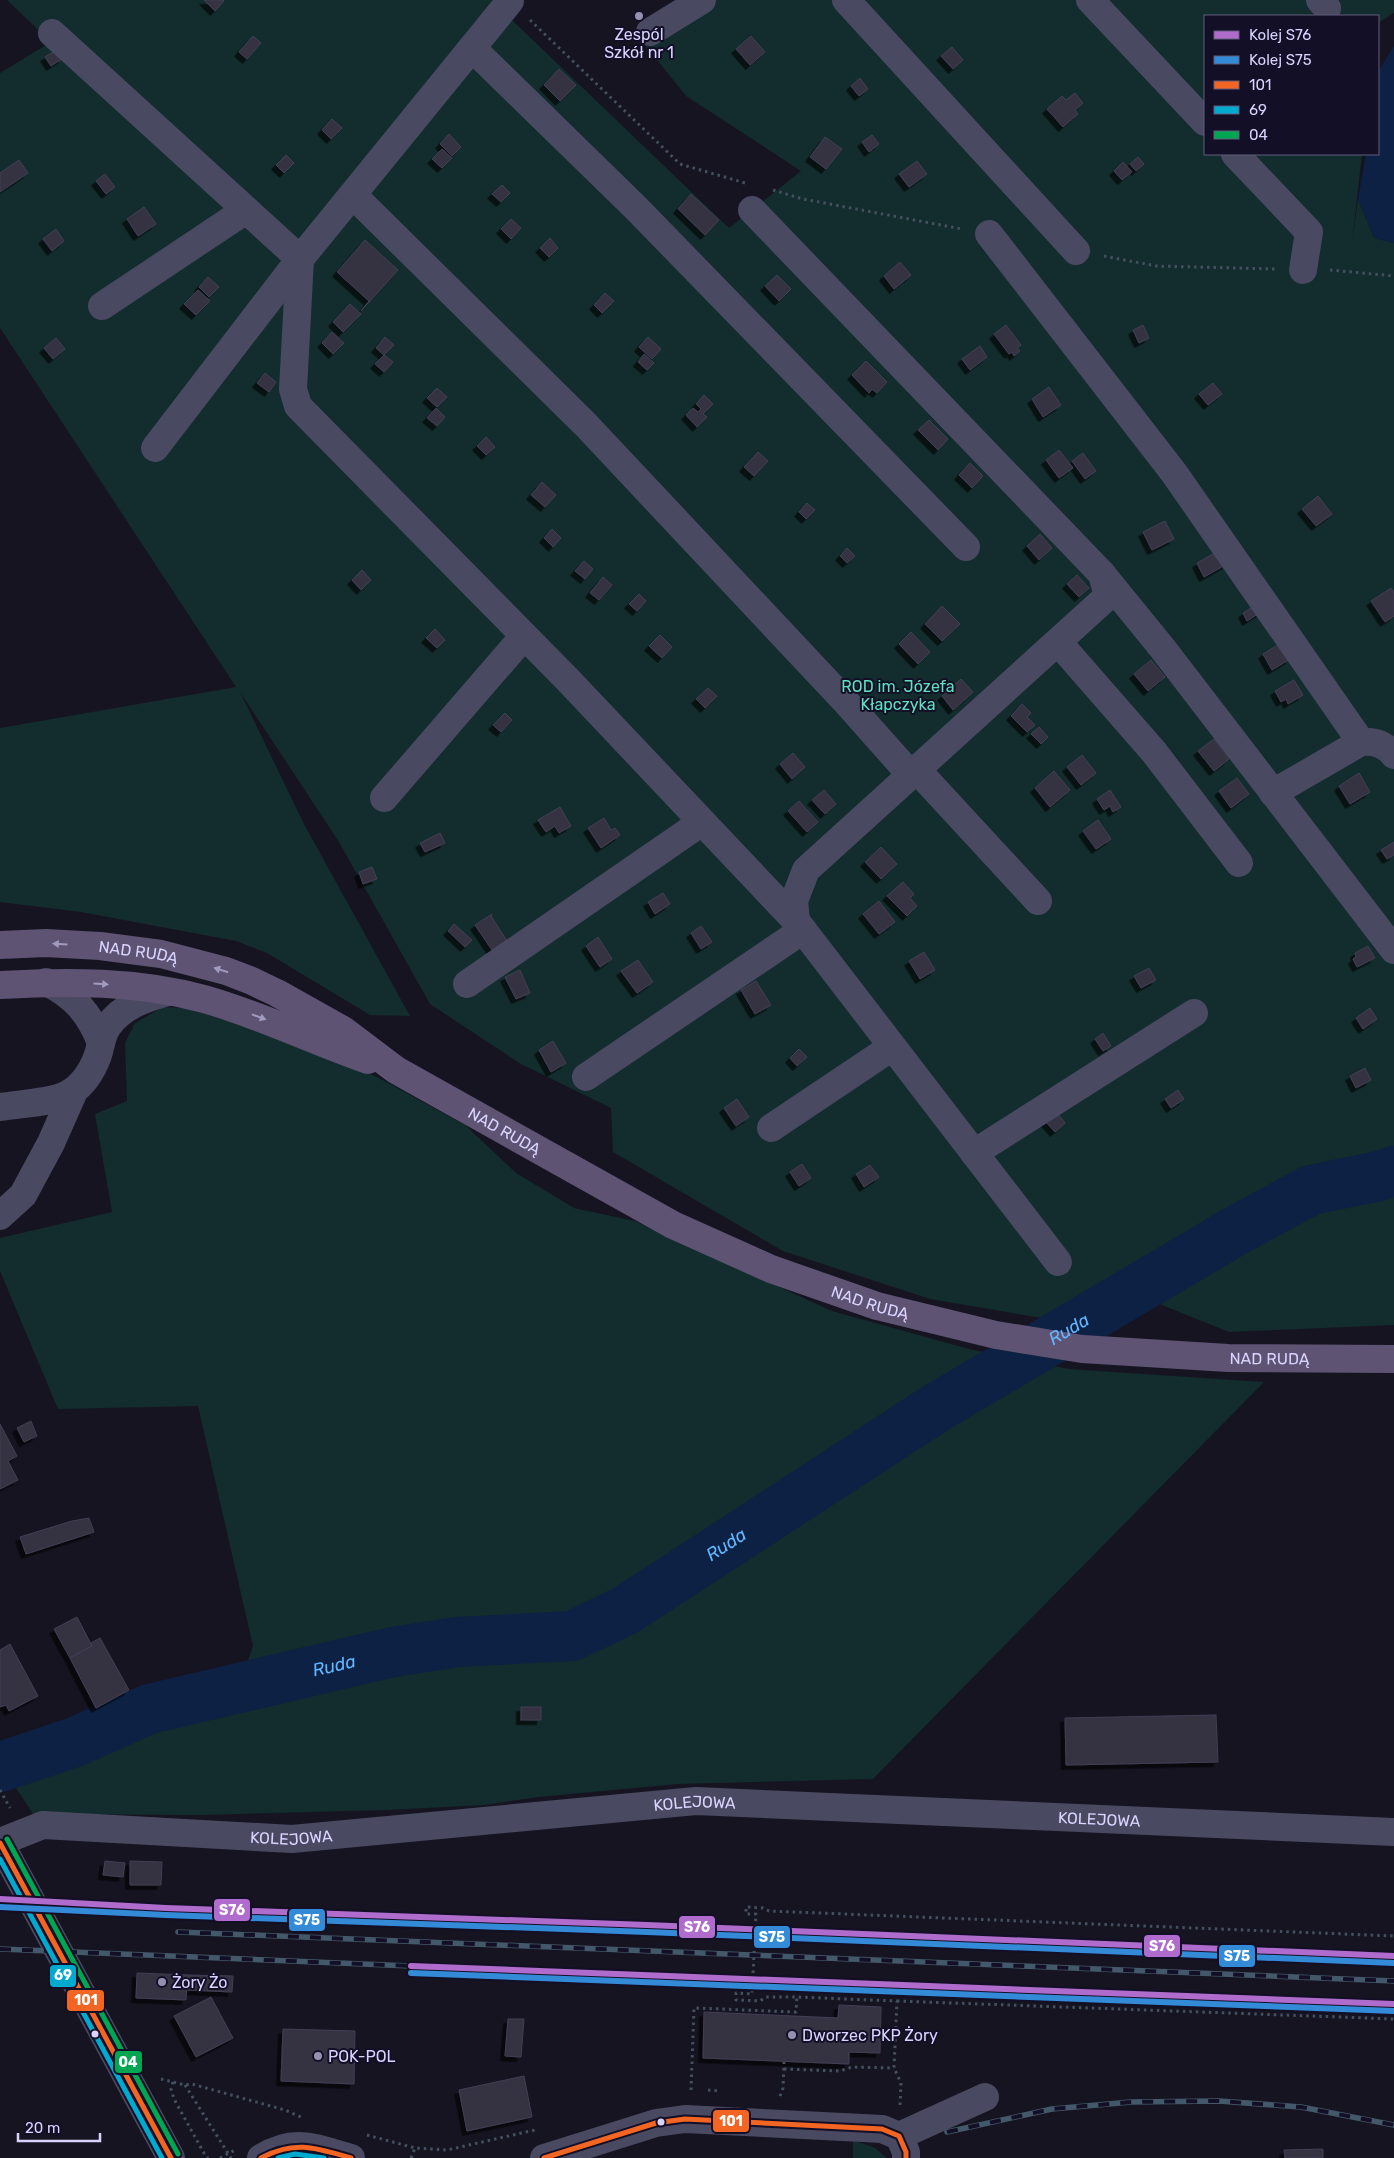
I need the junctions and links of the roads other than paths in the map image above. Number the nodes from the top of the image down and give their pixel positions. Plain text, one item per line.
1 (702, 0) edge
2 (846, 0) edge
3 (1090, 0) edge
4 (510, 1) edge
5 (650, 32) dead end
6 (52, 33) dead end
7 (472, 48) junction
8 (1204, 121) edge
9 (1236, 155) edge
10 (353, 195) junction
11 (759, 199) road end
12 (246, 210) junction
13 (989, 234) road end
14 (1076, 251) road end
15 (300, 259) junction
16 (1303, 270) road end
17 (102, 306) dead end
18 (155, 448) dead end
19 (966, 547) dead end
20 (1102, 574) junction
21 (524, 636) junction
22 (1058, 642) junction
23 (1361, 742) junction
24 (1394, 755) edge
25 (914, 772) junction
26 (1273, 792) junction
27 (384, 798) dead end
28 (702, 822) junction
29 (1239, 863) dead end
30 (1038, 901) dead end
31 (799, 925) junction
32 (0, 945) edge
33 (1394, 950) edge
34 (46, 982) junction
35 (467, 984) dead end
36 (0, 985) edge
37 (168, 992) junction
38 (1194, 1013) dead end
39 (100, 1043) junction
40 (892, 1047) junction
41 (396, 1070) junction
42 (586, 1077) dead end
43 (74, 1091) junction
44 (0, 1107) edge
45 (771, 1128) dead end
46 (974, 1153) junction
47 (0, 1216) edge
48 (1058, 1262) dead end
49 (1394, 1359) edge
50 (1394, 1832) edge
51 (0, 1842) edge
52 (986, 2097) dead end
53 (902, 2147) edge
54 (171, 2158) edge
55 (261, 2158) edge
56 (351, 2158) edge
57 (544, 2158) edge

1 - 5 street
2 - 14 street
3 - 8 street
4 - 7 street
6 - 12 street
7 - 10 street
7 - 19 street
9 - 16 street
10 - 15 street
10 - 25 street
11 - 20 street
12 - 15 street
12 - 17 street
13 - 23 street
15 - 18 street
15 - 21 street
20 - 22 street
20 - 26 street
21 - 27 street
21 - 28 street
22 - 25 street
22 - 29 street
23 - 24 street
23 - 26 street
25 - 30 street
25 - 31 street
26 - 33 street
28 - 31 street
28 - 35 street
31 - 40 street
31 - 42 street
41 -> 32 main road, NAD RUDĄ
34 - 36 main road, NAD RUDĄ
34 -> 37 main road, NAD RUDĄ
34 - 39 street
37 - 39 street
37 -> 41 main road, NAD RUDĄ
38 - 46 street
39 - 43 street
40 - 45 street
40 - 46 street
41 - 49 main road, NAD RUDĄ
43 - 44 street
43 - 47 street
46 - 48 street
50 - 51 street, KOLEJOWA
51 - 54 street
52 - 53 street
53 - 57 street
55 - 56 street

